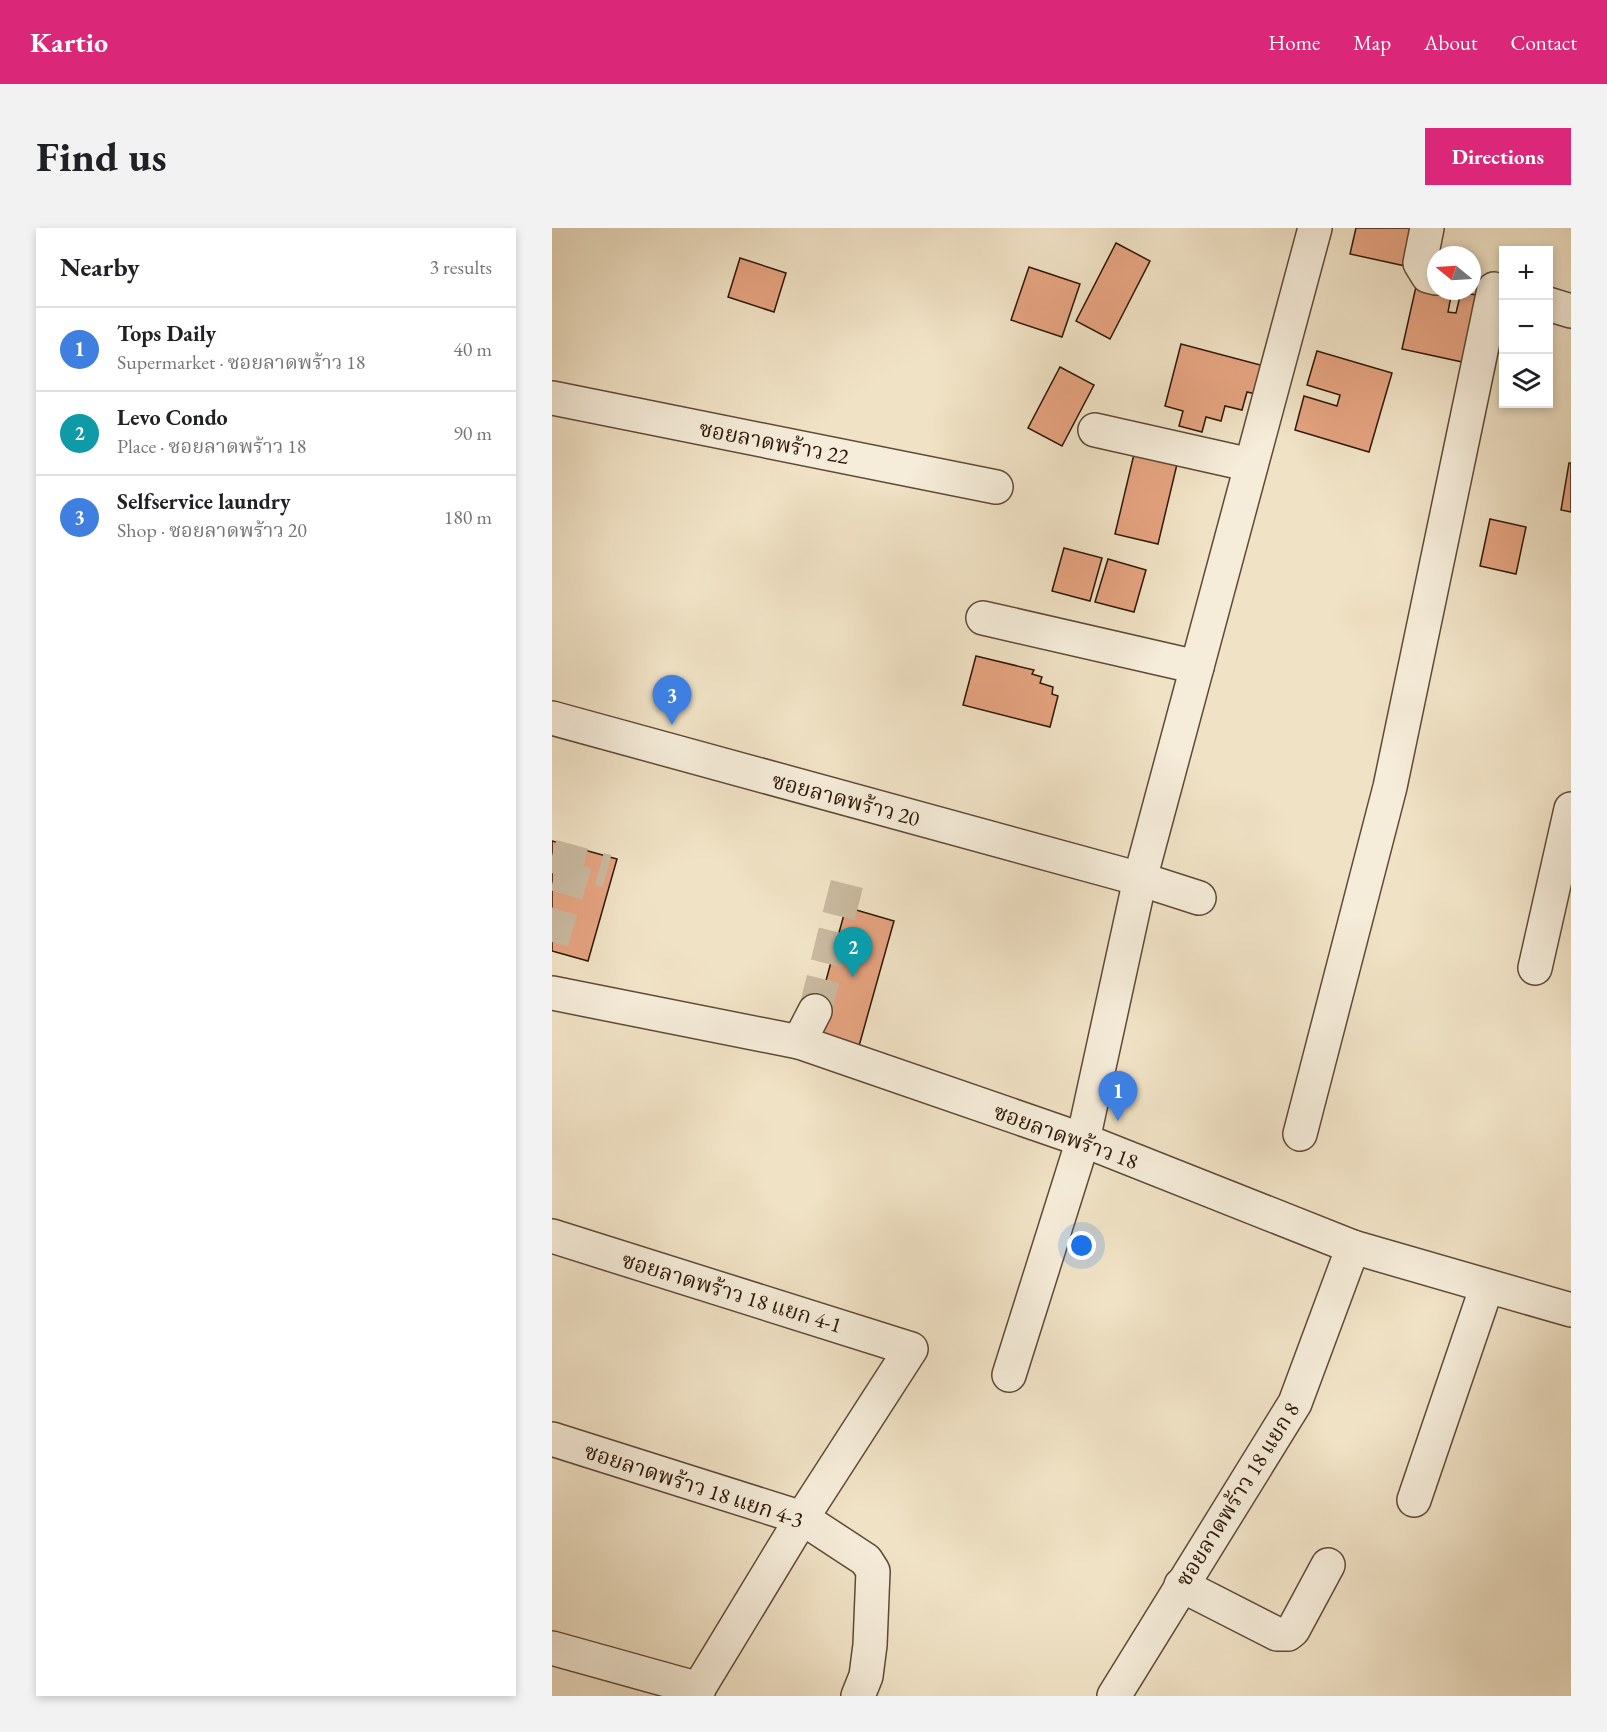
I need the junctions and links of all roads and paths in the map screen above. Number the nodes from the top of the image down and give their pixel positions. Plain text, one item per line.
1 (1315, 228) edge
2 (1426, 228) edge
3 (1427, 274) edge
4 (1490, 289) edge
5 (1553, 305) edge
6 (1571, 310) edge
7 (552, 398) edge
8 (1095, 430) dead end
9 (1251, 465) junction
10 (996, 487) dead end
11 (983, 618) dead end
12 (1197, 667) junction
13 (552, 718) edge
14 (1571, 809) edge
15 (1140, 879) junction
16 (1199, 898) dead end
17 (1534, 968) dead end
18 (552, 993) edge
19 (815, 1011) tunnel mouth
20 (799, 1042) junction
21 (1300, 1134) dead end
22 (1083, 1140) junction
23 (552, 1236) edge
24 (1353, 1248) junction
25 (1487, 1286) junction
26 (1571, 1310) edge
27 (1009, 1375) dead end
28 (552, 1439) edge
29 (1414, 1500) dead end
30 (802, 1518) junction
31 (1328, 1565) dead end
32 (1181, 1585) junction
33 (552, 1648) edge
34 (696, 1693) edge
35 (858, 1696) edge
36 (1114, 1696) edge

1 - 9 street
2 - 3 street
4 - 21 street
5 - 6 street
7 - 10 street, ซอยลาดพร้าว 22
8 - 9 street
9 - 12 street
11 - 12 street
12 - 15 street
13 - 15 street, ซอยลาดพร้าว 20
14 - 17 street
15 - 16 street, ซอยลาดพร้าว 20
15 - 22 street
18 - 20 street, ซอยลาดพร้าว 18
19 - 20 street
20 - 22 street, ซอยลาดพร้าว 18
22 - 24 street, ซอยลาดพร้าว 18
22 - 27 street
23 - 30 street, ซอยลาดพร้าว 18 แยก 4-1
24 - 25 street, ซอยลาดพร้าว 18
24 - 32 street, ซอยลาดพร้าว 18 แยก 8
25 - 26 street, ซอยลาดพร้าว 18
25 - 29 street
28 - 30 street, ซอยลาดพร้าว 18 แยก 4-3
30 - 34 street
30 - 35 street, ซอยลาดพร้าว 18 แยก 4-3
31 - 32 street
32 - 36 street, ซอยลาดพร้าว 18 แยก 8
33 - 34 street

